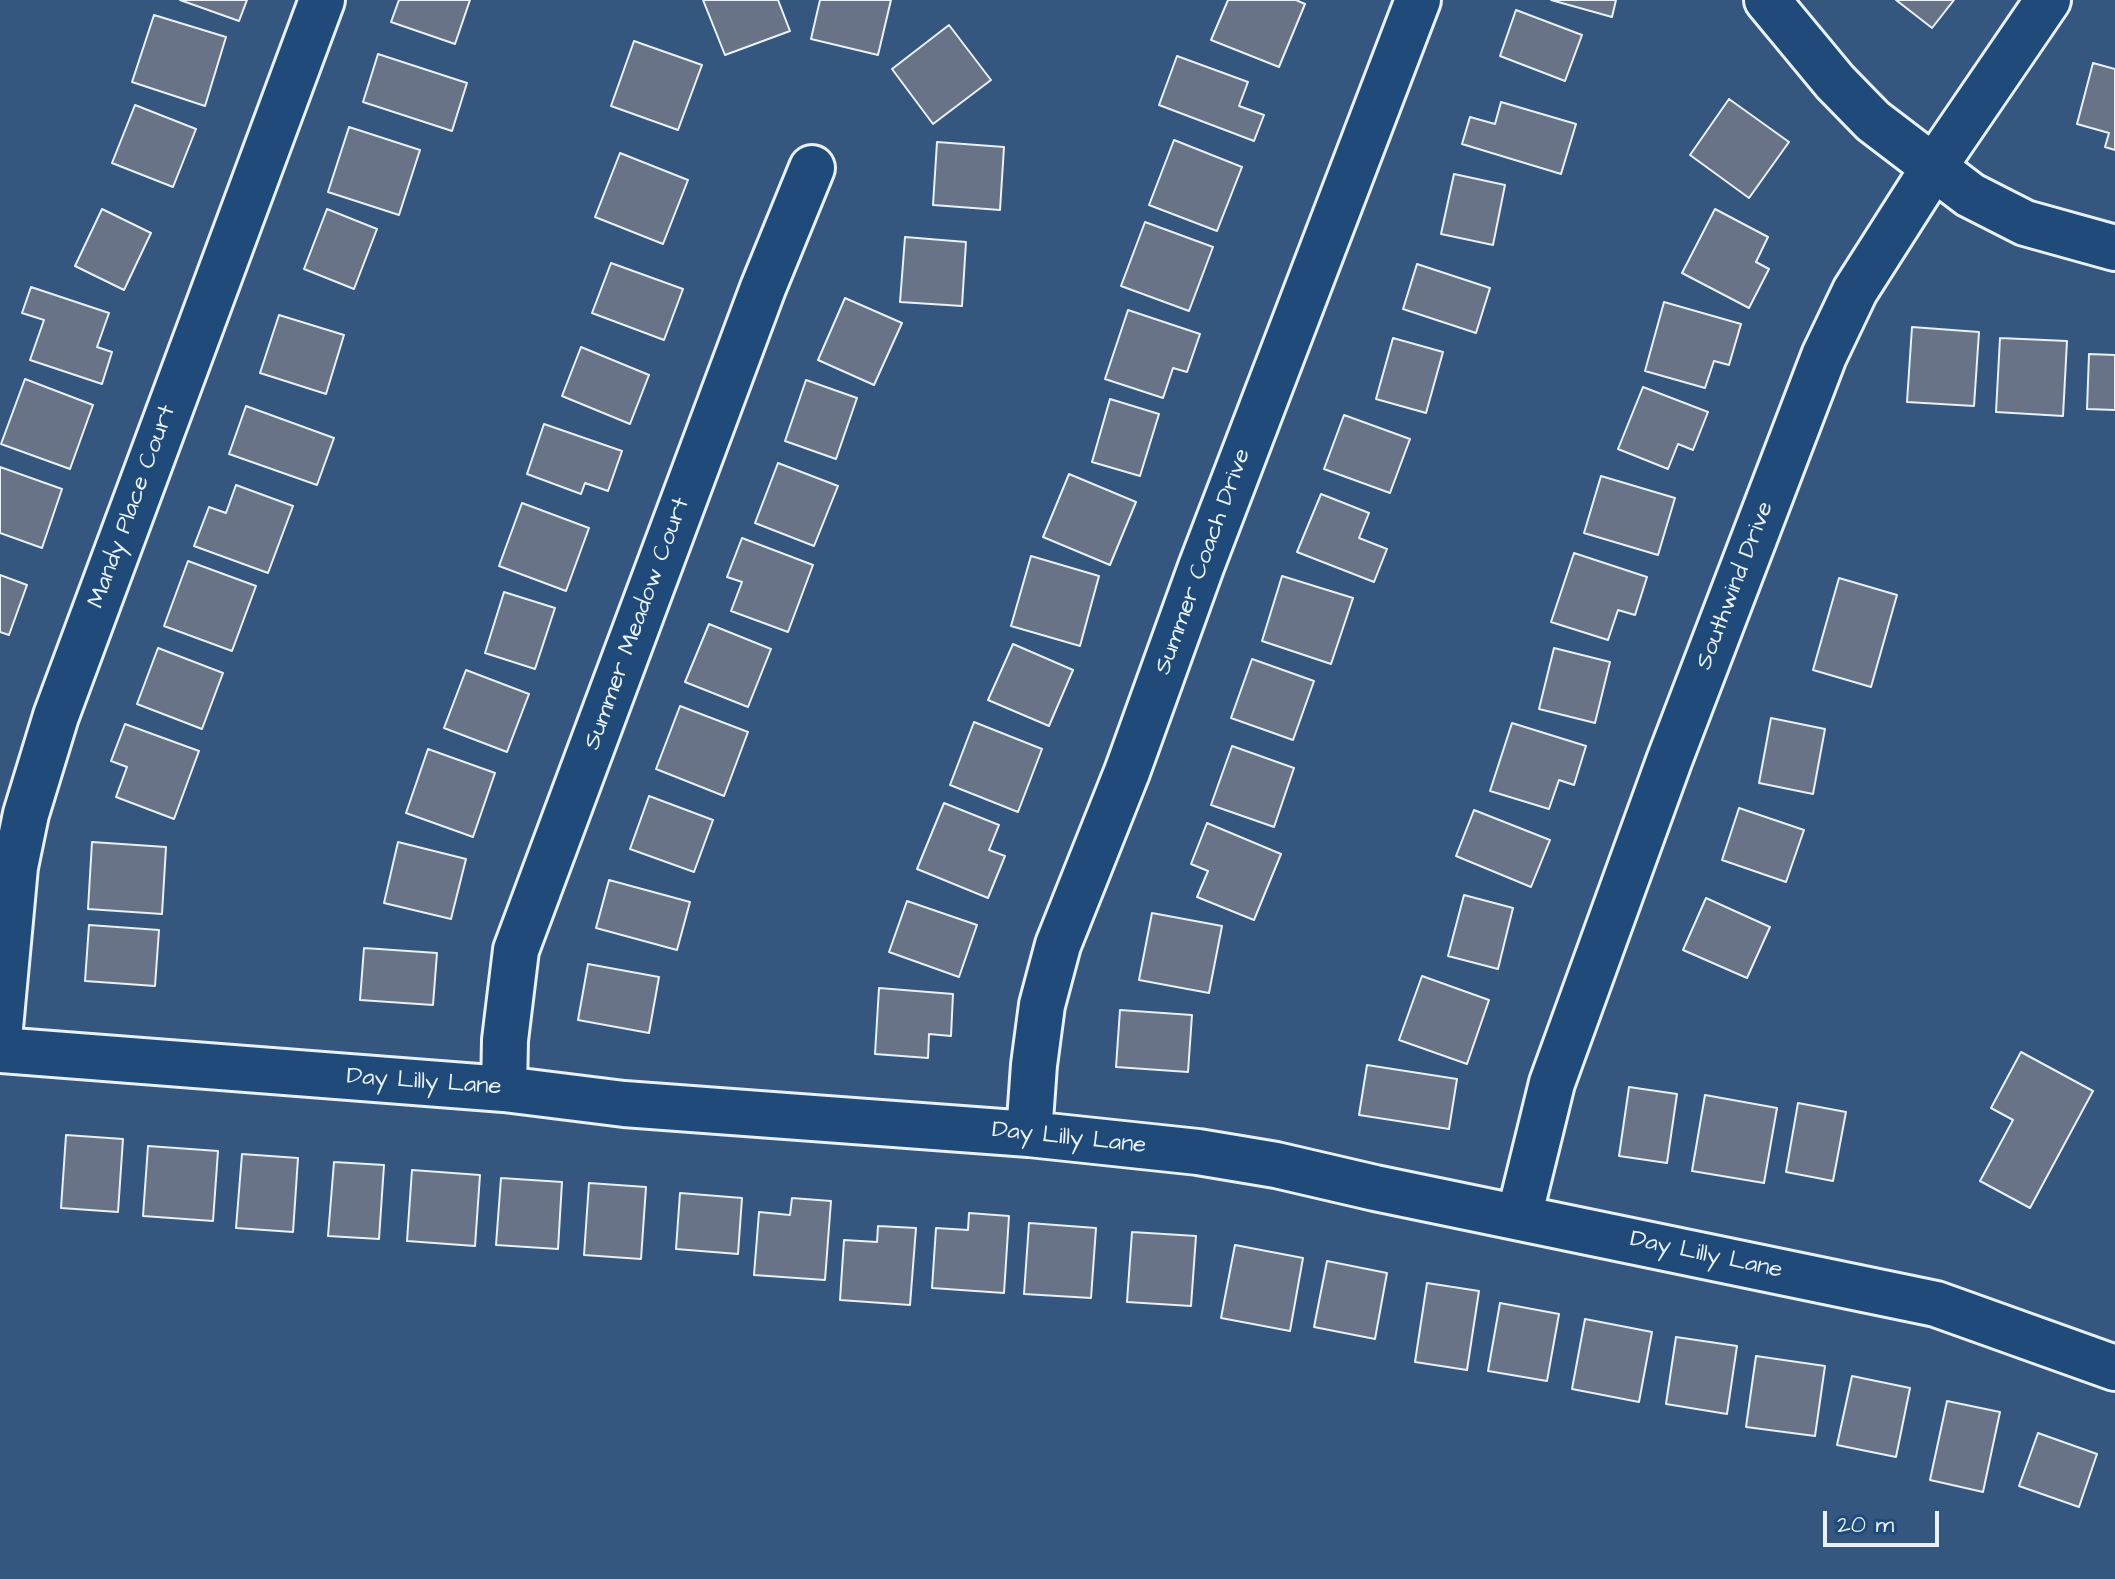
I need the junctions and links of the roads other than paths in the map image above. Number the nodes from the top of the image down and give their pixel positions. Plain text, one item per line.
1 (322, 0) edge
2 (1418, 0) edge
3 (1767, 0) edge
4 (2048, 0) edge
5 (1934, 167) junction
6 (812, 168) dead end
7 (2115, 248) edge
8 (0, 1028) edge
9 (0, 1050) edge
10 (504, 1089) junction
11 (1029, 1134) junction
12 (1519, 1217) junction
13 (2115, 1368) edge

1 - 8 street, Mandy Place Court
2 - 11 street, Summer Coach Drive
3 - 5 street
4 - 5 street, Southwind Drive
5 - 7 street
5 - 12 street, Southwind Drive
6 - 10 street, Summer Meadow Court
9 - 10 street, Day Lilly Lane
10 - 11 street, Day Lilly Lane
11 - 12 street, Day Lilly Lane
12 - 13 street, Day Lilly Lane

